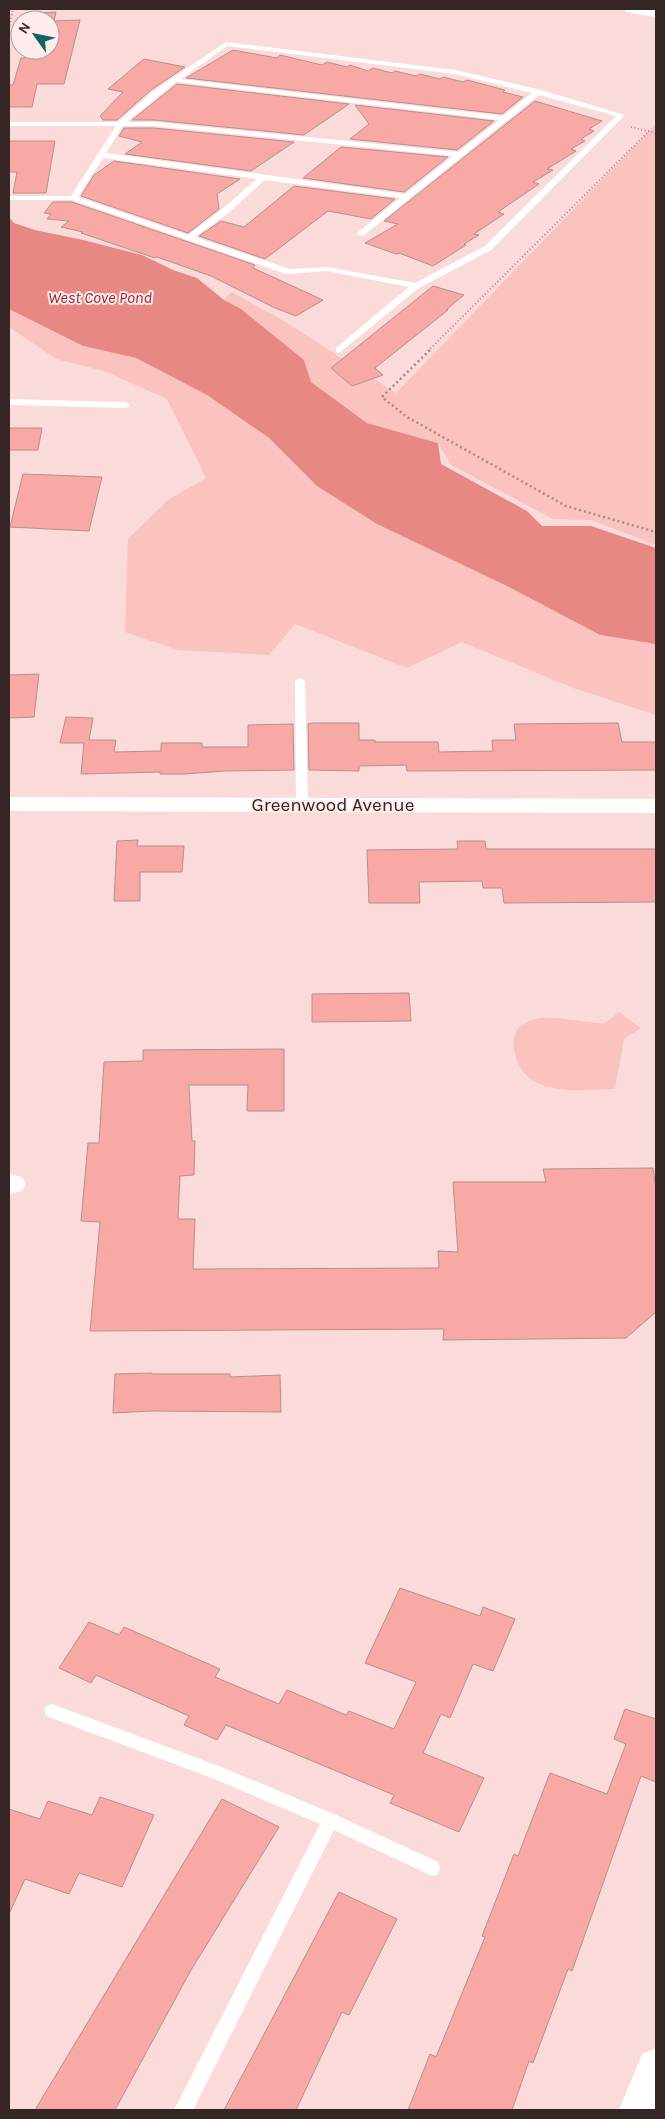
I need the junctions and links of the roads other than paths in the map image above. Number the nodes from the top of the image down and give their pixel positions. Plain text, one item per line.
1 (630, 9) edge
2 (656, 13) edge
3 (174, 80) junction
4 (538, 92) junction
5 (503, 118) junction
6 (122, 122) junction
7 (9, 124) edge
8 (458, 154) junction
9 (101, 155) junction
10 (264, 177) junction
11 (406, 196) junction
12 (10, 198) dead end
13 (73, 198) junction
14 (360, 234) dead end
15 (188, 238) junction
16 (416, 286) junction
17 (339, 350) dead end
18 (9, 402) edge
19 (126, 405) dead end
20 (300, 681) dead end
21 (9, 804) edge
22 (302, 805) junction
23 (656, 806) edge
24 (52, 1711) dead end
25 (330, 1820) junction
26 (432, 1868) dead end
27 (656, 2068) edge
28 (183, 2110) edge
29 (639, 2110) edge

1 - 2 street
3 - 4 lane
3 - 5 lane
3 - 6 lane
4 - 5 lane
4 - 16 lane
5 - 8 lane
6 - 7 lane
6 - 8 lane
6 - 9 lane
8 - 11 lane
9 - 10 lane
9 - 13 lane
10 - 11 lane
10 - 15 lane
11 - 14 lane
12 - 13 lane
13 - 15 lane
15 - 16 lane
16 - 17 lane
18 - 19 lane
20 - 22 lane
21 - 22 street, Greenwood Avenue
22 - 23 street, Greenwood Avenue
24 - 25 lane
25 - 26 lane
25 - 28 lane
27 - 29 street

